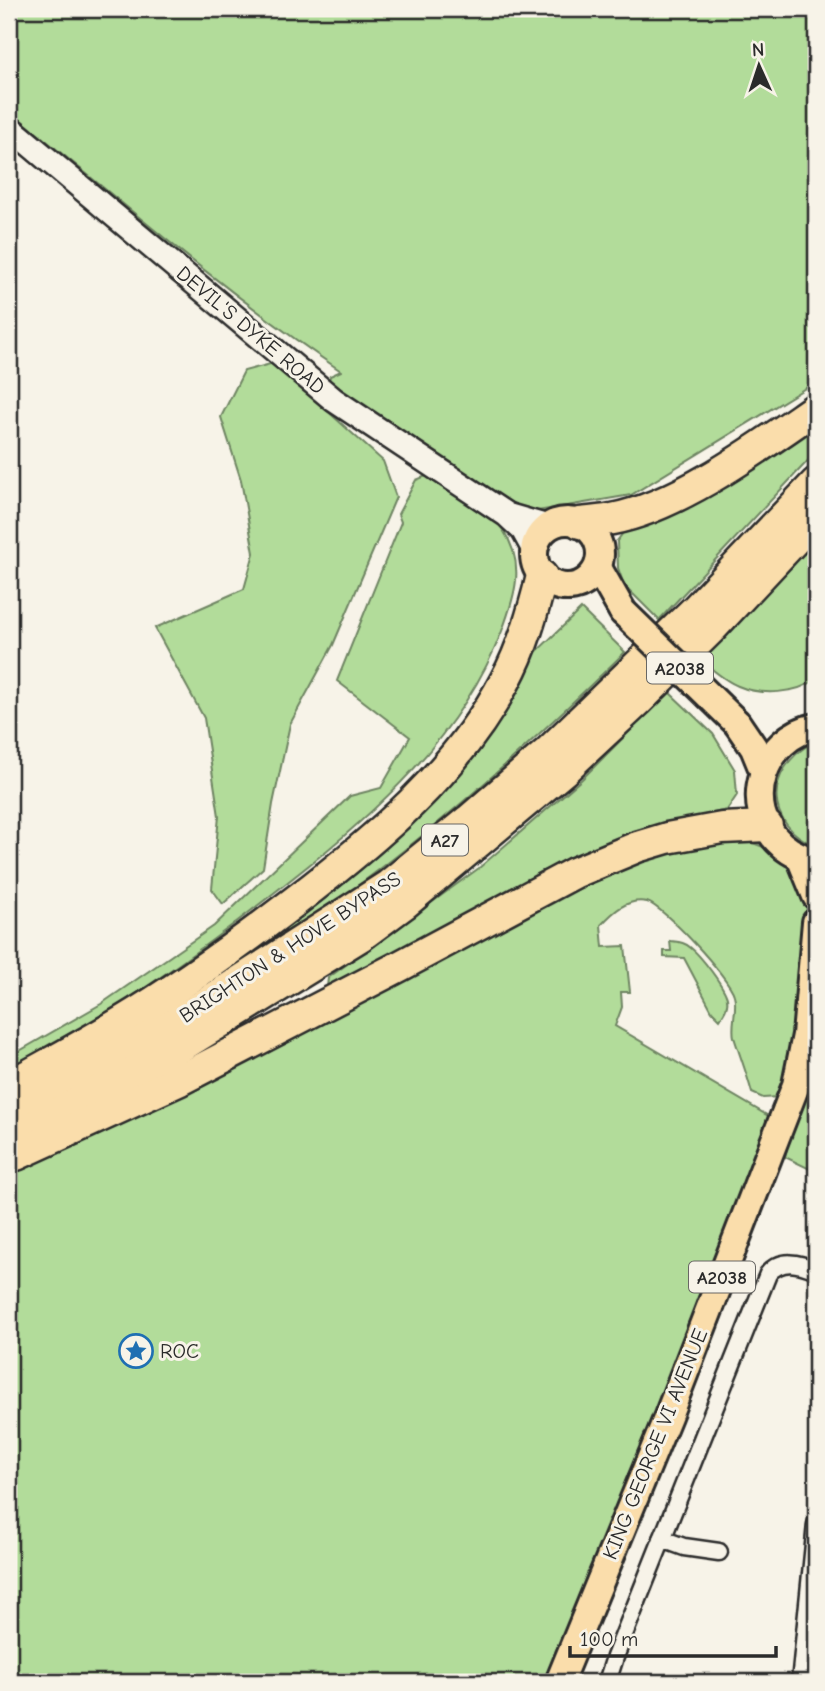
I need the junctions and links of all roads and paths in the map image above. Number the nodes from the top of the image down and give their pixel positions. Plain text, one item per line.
1 (9, 127) edge
2 (816, 408) edge
3 (816, 483) edge
4 (507, 515) junction
5 (816, 517) edge
6 (580, 523) junction
7 (548, 527) junction
8 (538, 563) junction
9 (589, 576) junction
10 (737, 723) junction
11 (816, 727) edge
12 (788, 738) junction
13 (763, 770) junction
14 (767, 826) junction
15 (808, 860) edge
16 (816, 896) edge
17 (816, 922) edge
18 (9, 1086) edge
19 (9, 1112) edge
20 (9, 1139) edge
21 (9, 1158) edge
22 (816, 1270) edge
23 (816, 1524) edge
24 (662, 1539) junction
25 (719, 1552) dead end
26 (559, 1682) edge
27 (607, 1682) edge
28 (800, 1682) edge

1 - 4 street, DEVIL'S DYKE ROAD
2 - 6 highway
3 - 19 highway, BRIGHTON & HOVE BYPASS / A27
4 - 7 street, DEVIL'S DYKE ROAD
4 - 8 street, DEVIL'S DYKE ROAD
5 - 20 highway, BRIGHTON & HOVE BYPASS / A27
6 - 7 main road
6 - 9 main road
7 - 8 main road
8 - 9 main road
8 - 18 highway, A27
9 - 10 main road, A2038, bridge
10 - 12 main road, A2038
10 - 13 main road, A2038
11 - 12 main road
12 - 13 main road
13 - 14 main road
14 - 15 main road
14 - 21 highway
15 - 16 main road
17 - 26 main road, KING GEORGE VI AVENUE / A2038
22 - 24 street
23 - 28 street
24 - 25 street
24 - 27 street

